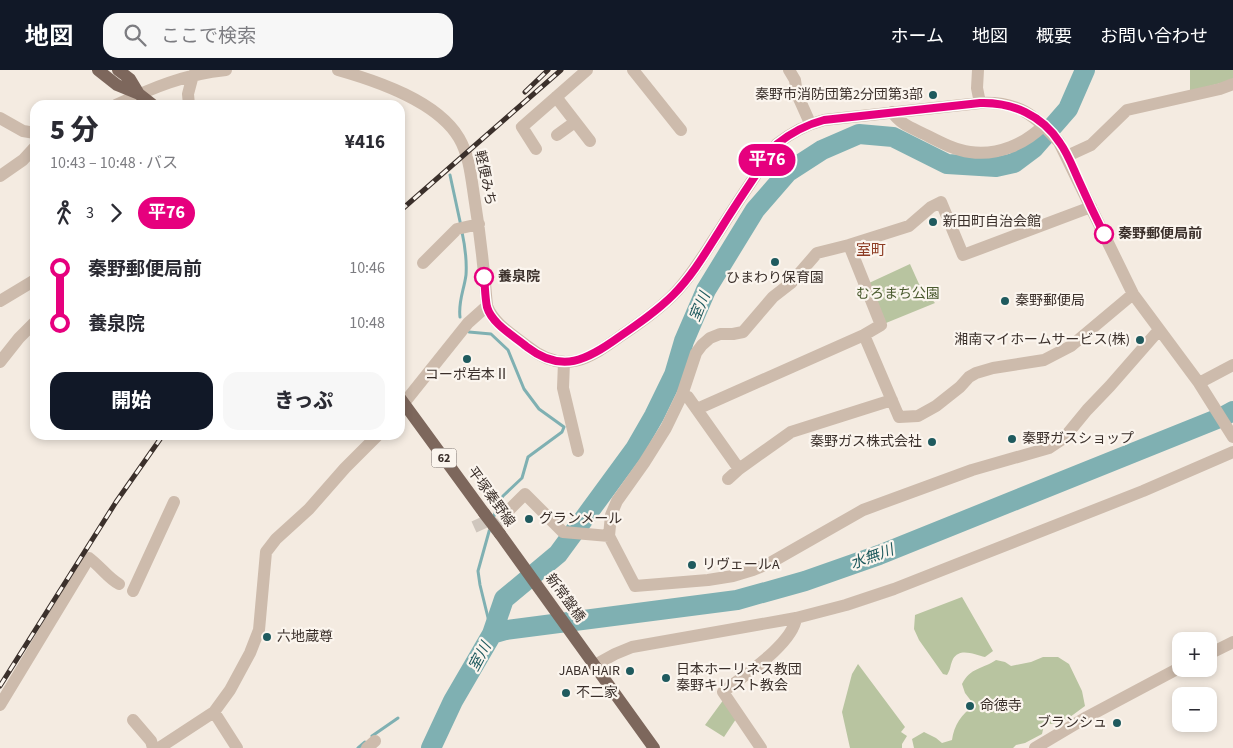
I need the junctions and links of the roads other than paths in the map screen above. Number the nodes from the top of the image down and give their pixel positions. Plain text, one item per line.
1 (98, 70) edge
2 (118, 70) edge
3 (226, 70) edge
4 (338, 70) edge
5 (587, 70) edge
6 (633, 70) edge
7 (789, 70) edge
8 (978, 70) edge
9 (207, 71) edge
10 (194, 75) junction
11 (1233, 84) edge
12 (139, 94) junction
13 (556, 97) junction
14 (126, 100) edge
15 (147, 100) edge
16 (189, 100) edge
17 (980, 103) junction
18 (892, 112) junction
19 (0, 118) edge
20 (575, 122) junction
21 (810, 124) junction
22 (1044, 125) junction
23 (681, 130) dead end
24 (30, 132) edge
25 (557, 135) dead end
26 (590, 141) dead end
27 (536, 149) dead end
28 (30, 152) edge
29 (1067, 156) junction
30 (0, 176) edge
31 (1091, 208) junction
32 (467, 226) junction
33 (849, 245) junction
34 (423, 263) dead end
35 (30, 283) edge
36 (1133, 294) junction
37 (0, 301) edge
38 (487, 306) junction
39 (30, 327) edge
40 (1159, 330) junction
41 (864, 335) junction
42 (0, 362) edge
43 (564, 362) junction
44 (1233, 365) edge
45 (1200, 385) junction
46 (682, 394) junction
47 (405, 398) edge
48 (892, 400) junction
49 (405, 408) edge
50 (697, 409) junction
51 (1233, 437) edge
52 (373, 440) edge
53 (578, 451) dead end
54 (1233, 452) edge
55 (739, 469) junction
56 (728, 479) dead end
57 (174, 502) dead end
58 (506, 513) tunnel mouth
59 (609, 536) junction
60 (523, 566) joint
61 (119, 584) dead end
62 (133, 592) dead end
63 (796, 618) junction
64 (1233, 642) edge
65 (1217, 650) edge
66 (595, 665) junction
67 (1172, 672) edge
68 (0, 704) edge
69 (214, 712) junction
70 (133, 720) dead end
71 (153, 748) edge
72 (159, 748) edge
73 (237, 748) edge
74 (654, 748) edge
75 (761, 748) edge
76 (1035, 748) edge

1 - 12 main road
2 - 12 main road
3 - 9 street
4 - 32 street, 軽便みち
5 - 13 street
6 - 23 street
7 - 21 street
8 - 17 street
9 - 10 street
10 - 12 street
10 - 16 street
11 - 29 street
12 - 14 street
12 - 15 main road
13 - 20 street
13 - 27 street
17 - 18 street
17 - 22 street
18 - 21 street
18 - 22 street
19 - 24 street
20 - 25 street
20 - 26 street
21 - 43 street
22 - 29 street
28 - 30 street
29 - 31 street
31 - 33 street
31 - 36 street
32 - 34 street
32 - 38 street, 軽便みち
33 - 41 street
33 - 46 street
35 - 37 street
36 - 40 street
36 - 48 street
38 - 43 street
38 - 47 street
39 - 42 street
40 - 45 street
40 - 59 street
41 - 48 street
41 - 50 street
43 - 53 street
44 - 45 street
45 - 51 street
46 - 50 street
46 - 59 street
48 - 55 street
49 - 60 main road, 平塚秦野線 / 62, bridge
50 - 55 street
52 - 69 street
54 - 63 street
55 - 56 street
57 - 62 street
58 - 59 street
60 - 66 main road, 新常盤橋 / 62
61 - 68 street
63 - 66 street
63 - 75 street
64 - 65 street
66 - 74 main road, 62
67 - 76 street
69 - 72 street
69 - 73 street
70 - 71 street

